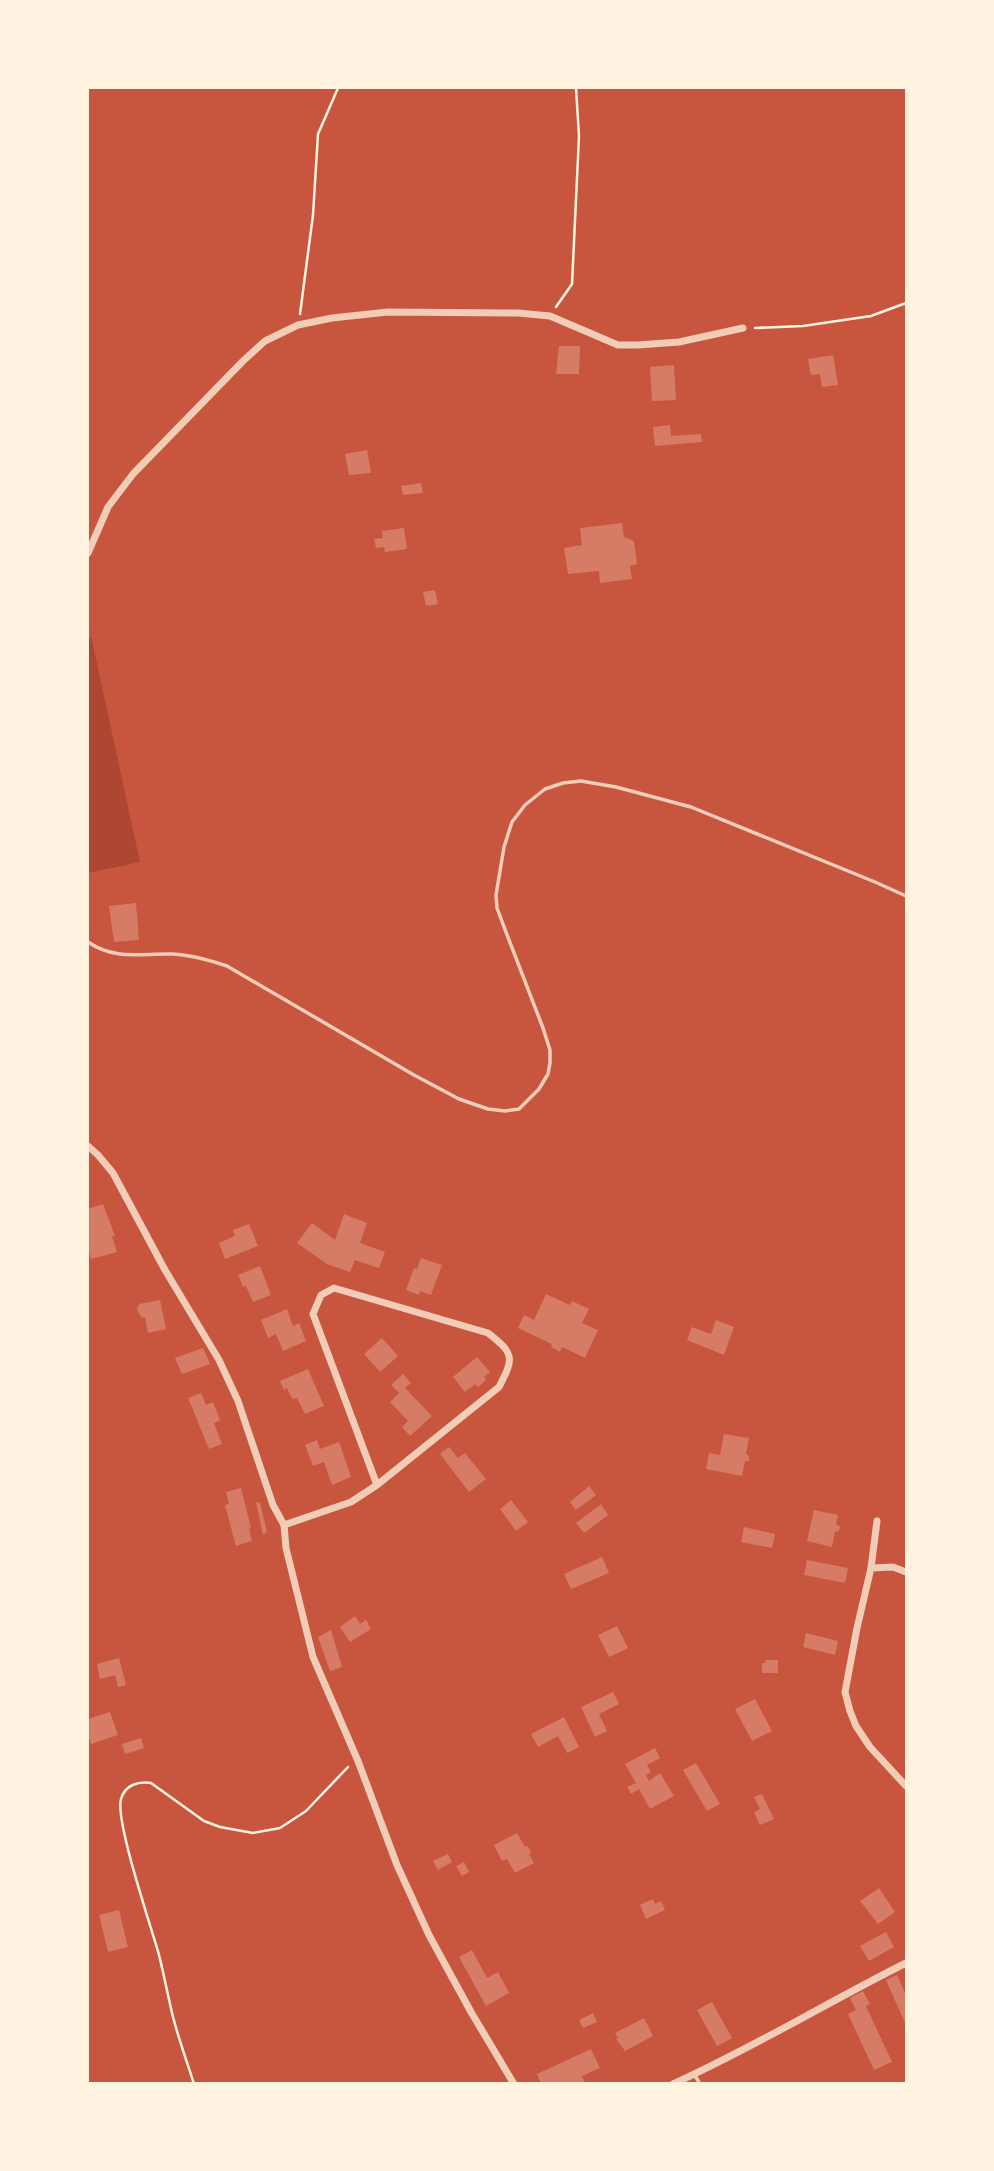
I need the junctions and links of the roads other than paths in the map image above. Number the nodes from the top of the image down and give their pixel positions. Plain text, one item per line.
1 (743, 328) road end
2 (88, 553) edge
3 (906, 897) edge
4 (88, 942) edge
5 (88, 1146) edge
6 (377, 1485) junction
7 (877, 1521) dead end
8 (284, 1525) junction
9 (871, 1568) junction
10 (906, 1572) edge
11 (906, 1786) edge
12 (906, 1963) edge
13 (694, 2074) junction
14 (514, 2084) edge
15 (673, 2084) edge
16 (700, 2084) edge

1 - 2 street
3 - 4 lane
5 - 8 street
6 - 6 street
6 - 8 street
7 - 9 street
8 - 14 street
9 - 10 street
9 - 11 street
12 - 13 street
13 - 15 street
13 - 16 lane

